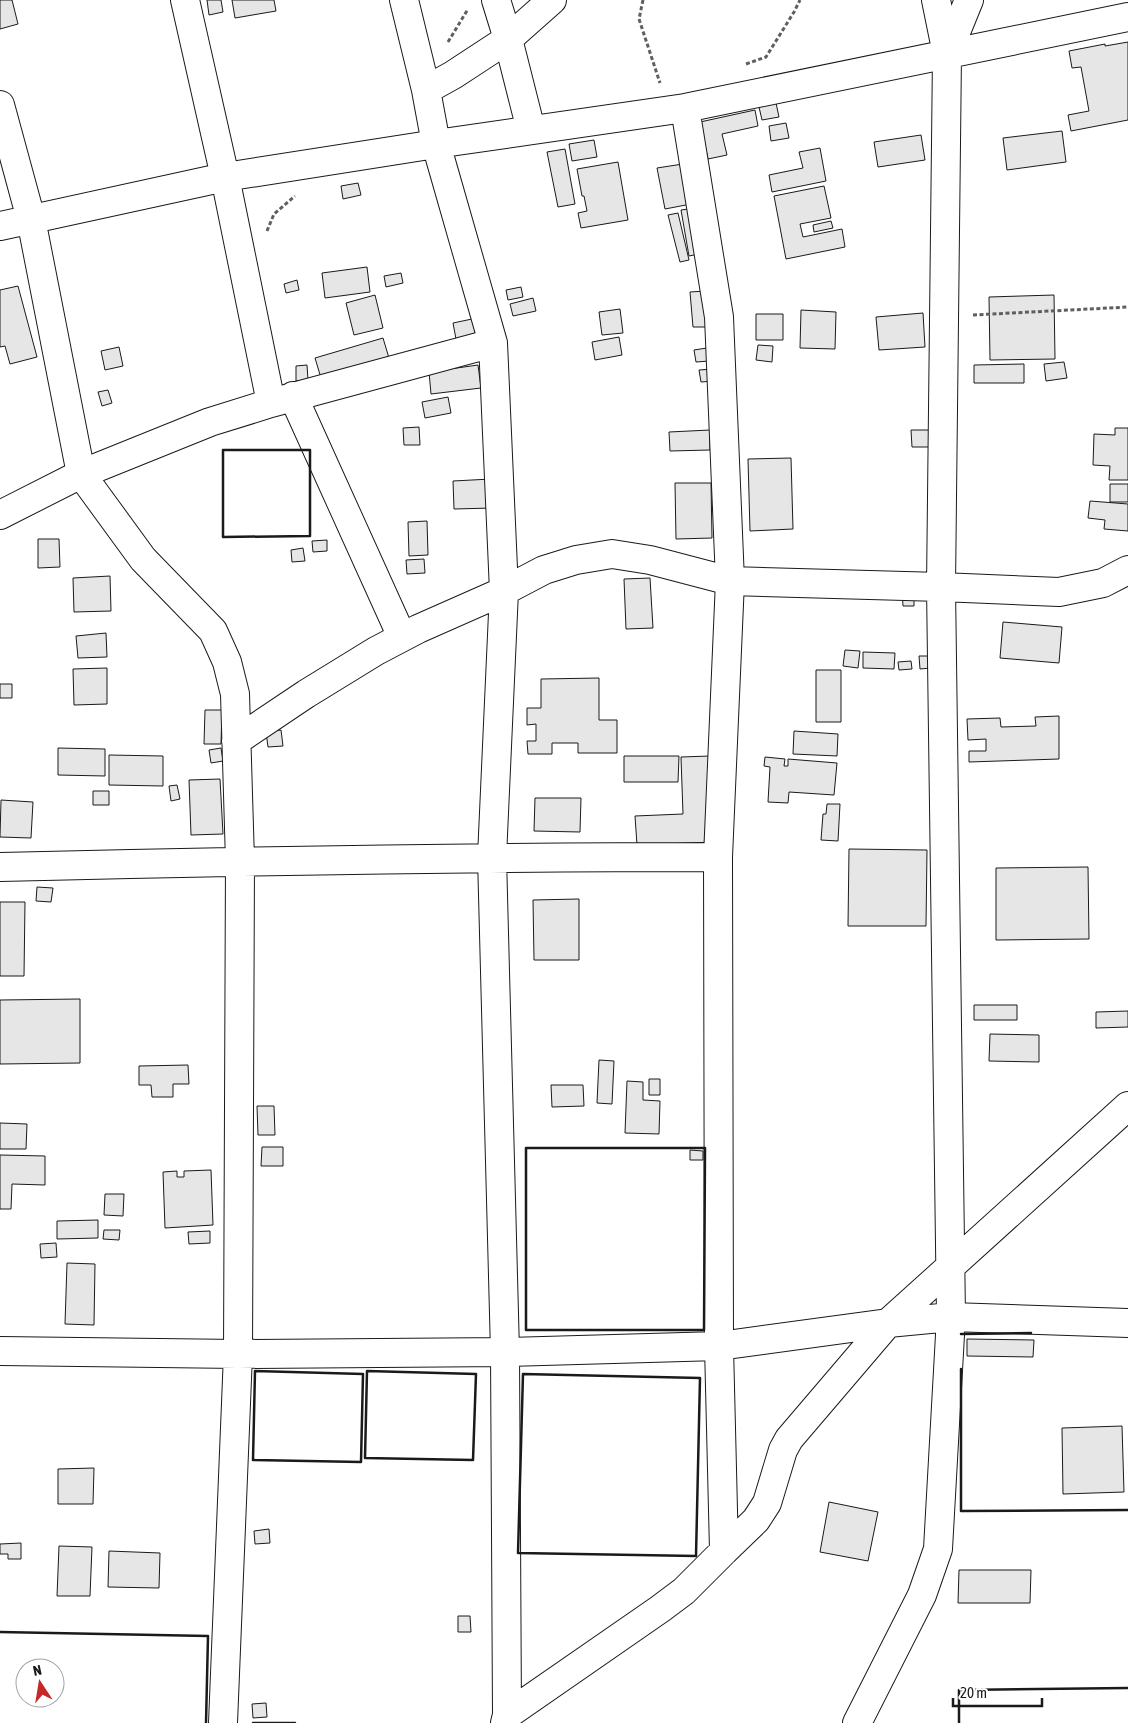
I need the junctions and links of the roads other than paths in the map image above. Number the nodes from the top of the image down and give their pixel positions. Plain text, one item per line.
1 (185, 0) edge
2 (404, 0) edge
3 (496, 0) edge
4 (552, 0) edge
5 (936, 0) edge
6 (950, 0) edge
7 (969, 0) edge
8 (1128, 17) edge
9 (508, 39) junction
10 (947, 54) junction
11 (426, 90) junction
12 (0, 105) edge
13 (685, 108) junction
14 (531, 130) junction
15 (436, 144) junction
16 (225, 177) junction
17 (31, 219) junction
18 (0, 226) edge
19 (493, 343) junction
20 (282, 400) junction
21 (81, 474) junction
22 (0, 515) edge
23 (1128, 570) edge
24 (730, 581) junction
25 (941, 587) junction
26 (504, 591) junction
27 (402, 637) junction
28 (236, 741) junction
29 (492, 857) junction
30 (718, 857) junction
31 (240, 861) junction
32 (0, 866) edge
33 (1128, 1106) edge
34 (950, 1268) junction
35 (950, 1317) junction
36 (1128, 1322) edge
37 (888, 1323) junction
38 (719, 1346) junction
39 (0, 1351) edge
40 (505, 1352) junction
41 (238, 1354) junction
42 (724, 1551) junction
43 (506, 1719) edge
44 (223, 1723) edge
45 (857, 1723) edge

1 - 16 street
2 - 11 street
3 - 9 street
4 - 9 street
5 - 10 street
6 - 10 street
7 - 10 street
8 - 10 street
9 - 11 street
9 - 14 street
10 - 13 street
10 - 25 street
11 - 15 street
12 - 17 street
13 - 14 street
13 - 24 street
14 - 15 street
15 - 16 street
15 - 19 street
16 - 17 street
16 - 20 street
17 - 18 street
17 - 21 street
19 - 20 street
19 - 26 street
20 - 21 street
20 - 27 street
21 - 22 street
21 - 28 street
23 - 25 street
24 - 25 street
24 - 26 street
24 - 30 street
25 - 34 street
26 - 27 street
26 - 29 street
27 - 28 street
28 - 31 street
29 - 30 street
29 - 31 street
29 - 40 street
30 - 38 street
31 - 32 street
31 - 41 street
33 - 34 street
34 - 35 street
34 - 37 street
35 - 36 street
35 - 37 street
35 - 45 street
37 - 38 street
37 - 42 street
38 - 40 street
38 - 42 street
39 - 41 street
40 - 41 street
40 - 43 street
41 - 44 street
42 - 43 street

